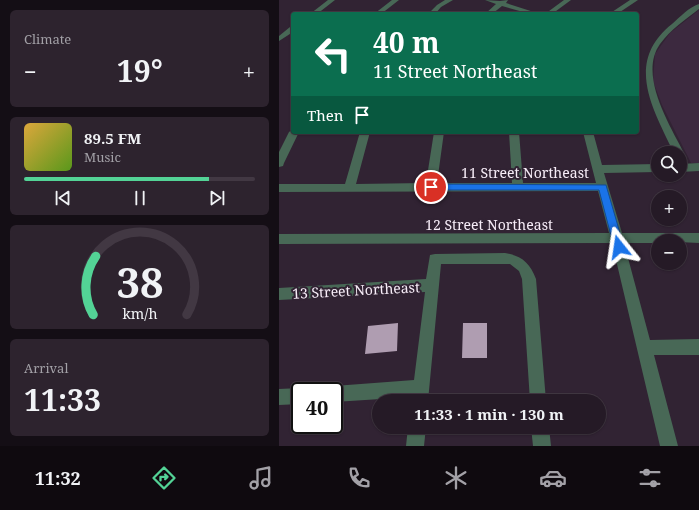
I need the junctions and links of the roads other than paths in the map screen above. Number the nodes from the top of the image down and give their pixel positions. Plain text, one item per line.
1 (332, 0) edge
2 (396, 0) edge
3 (450, 0) edge
4 (488, 0) edge
5 (568, 0) edge
6 (635, 0) edge
7 (503, 2) edge
8 (699, 6) edge
9 (316, 12) edge
10 (380, 12) edge
11 (434, 12) edge
12 (490, 12) edge
13 (531, 12) edge
14 (551, 12) edge
15 (615, 12) edge
16 (291, 30) edge
17 (279, 39) edge
18 (293, 134) edge
19 (364, 134) edge
20 (439, 134) edge
21 (514, 134) edge
22 (589, 134) edge
23 (676, 146) edge
24 (279, 163) edge
25 (699, 167) edge
26 (651, 168) edge
27 (687, 168) edge
28 (598, 169) junction
29 (431, 187) junction
30 (518, 187) junction
31 (603, 187) junction
32 (279, 188) edge
33 (349, 188) junction
34 (699, 238) edge
35 (279, 239) edge
36 (617, 239) junction
37 (433, 285) junction
38 (279, 294) edge
39 (699, 347) edge
40 (645, 348) junction
41 (343, 394) edge
42 (372, 394) edge
43 (421, 394) edge
44 (537, 394) edge
45 (291, 396) edge
46 (279, 397) edge
47 (416, 434) edge
48 (541, 434) edge
49 (415, 446) edge
50 (542, 446) edge
51 (669, 446) edge

1 - 9 street
2 - 10 street
3 - 11 street
4 - 7 street
5 - 14 street
6 - 15 street
7 - 12 street
7 - 13 street
8 - 23 street
16 - 17 street
18 - 24 street
19 - 33 street
20 - 29 street
21 - 30 street
22 - 28 street
25 - 27 street
26 - 28 street
28 - 31 street
29 - 30 street, 11 Street Northeast
29 - 33 street, 11 Street Northeast
30 - 31 street, 11 Street Northeast
31 - 36 street
32 - 33 street, 11 Street Northeast
34 - 36 street, 12 Street Northeast
35 - 36 street, 12 Street Northeast
36 - 40 street
37 - 38 street, 13 Street Northeast
37 - 43 street
37 - 44 street
39 - 40 street
40 - 51 street
41 - 42 street
45 - 46 street
47 - 49 street
48 - 50 street

